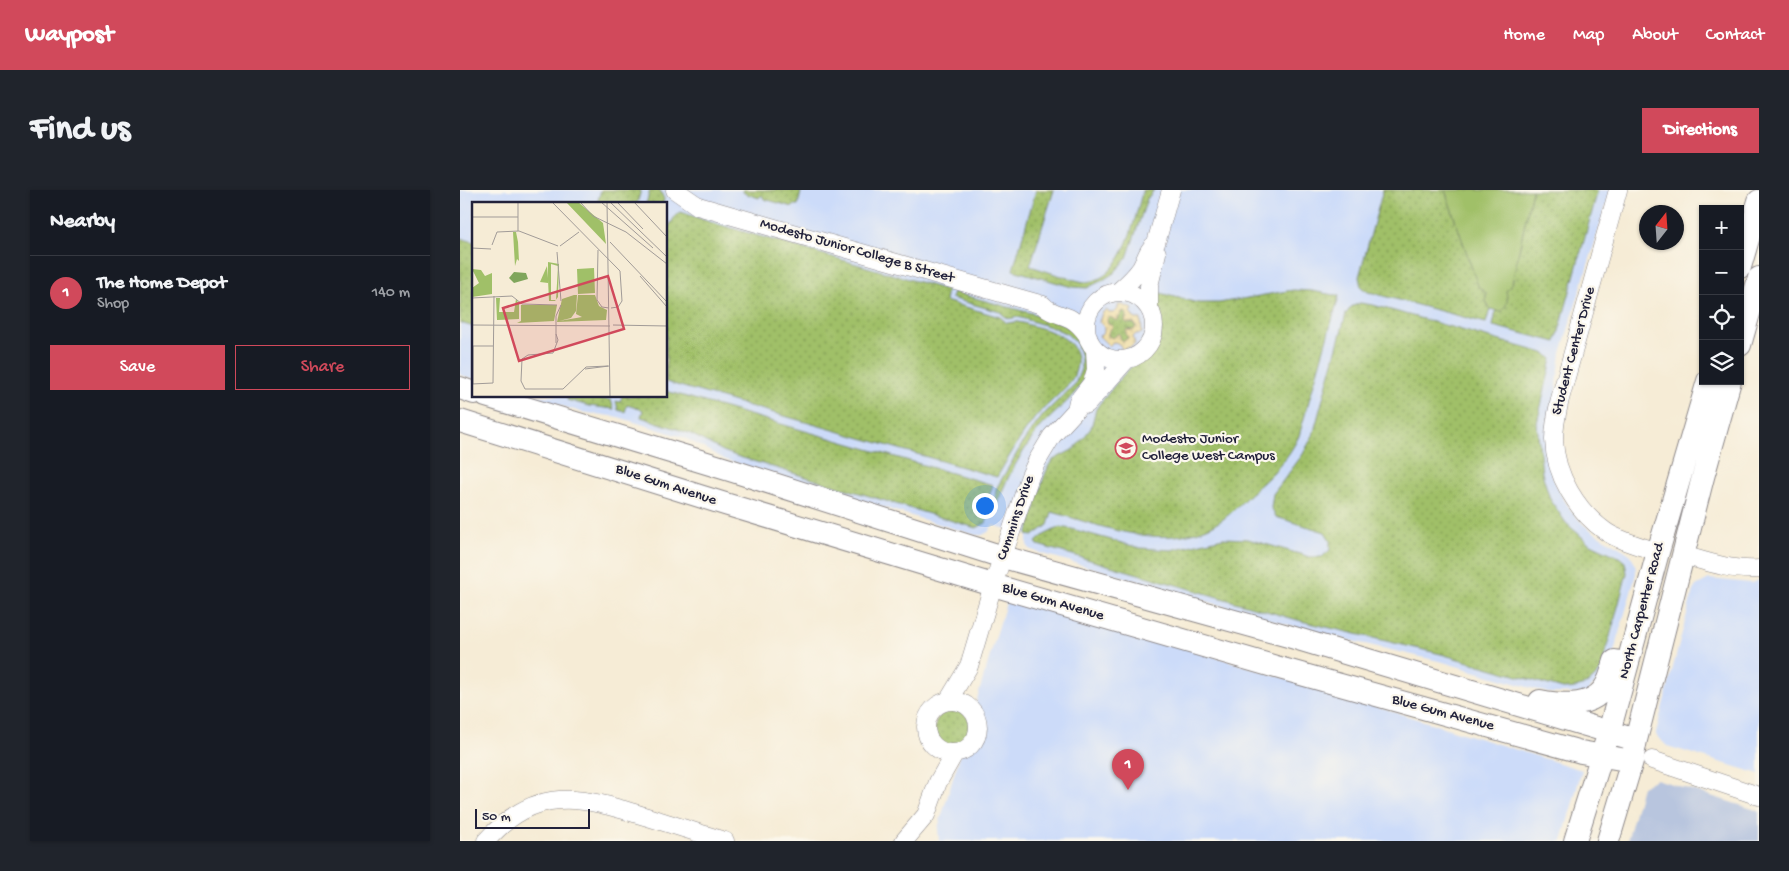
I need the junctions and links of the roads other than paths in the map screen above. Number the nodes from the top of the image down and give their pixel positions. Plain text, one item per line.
1 (675, 190) edge
2 (1171, 190) edge
3 (1618, 190) edge
4 (1759, 201) edge
5 (1156, 243) junction
6 (1744, 253) edge
7 (1759, 278) edge
8 (1118, 292) junction
9 (1096, 302) junction
10 (1043, 305) junction
11 (1149, 308) junction
12 (1741, 340) edge
13 (1092, 342) junction
14 (1127, 359) junction
15 (1707, 385) edge
16 (1729, 385) edge
17 (493, 398) edge
18 (1076, 410) junction
19 (460, 421) edge
20 (1658, 552) junction
21 (1683, 555) junction
22 (1003, 557) junction
23 (1759, 570) edge
24 (993, 585) junction
25 (969, 666) junction
26 (1425, 676) junction
27 (948, 701) junction
28 (969, 707) junction
29 (1609, 732) junction
30 (946, 752) junction
31 (1640, 754) junction
32 (1600, 756) junction
33 (1759, 796) edge
34 (486, 841) edge
35 (725, 841) edge
36 (904, 841) edge
37 (1575, 841) edge
38 (1608, 841) edge

1 - 10 street, Modesto Junior College B Street
2 - 5 street
3 - 20 street, Student Center Drive
4 - 6 main road
5 - 8 street
5 - 11 street
7 - 12 main road
8 - 9 street
8 - 11 street
9 - 10 street, Modesto Junior College B Street
9 - 13 street
10 - 13 street, Modesto Junior College B Street
11 - 14 street
13 - 14 street
13 - 18 street, Cummins Drive
14 - 18 street, Cummins Drive
15 - 20 main road, North Carpenter Road
16 - 21 main road, North Carpenter Road
17 - 22 main road, Blue Gum Avenue
18 - 22 street, Cummins Drive
19 - 24 main road, Blue Gum Avenue
20 - 26 main road
20 - 29 main road, North Carpenter Road
21 - 23 street
21 - 31 main road, North Carpenter Road
22 - 24 street, Cummins Drive
22 - 26 main road, Blue Gum Avenue
24 - 25 street, Cummins Drive
24 - 32 main road, Blue Gum Avenue
25 - 27 street, Cummins Drive
25 - 28 street, Cummins Drive
26 - 29 main road, Blue Gum Avenue
27 - 28 street
27 - 30 street, Cummins Drive
28 - 30 street, Cummins Drive
29 - 31 main road, Blue Gum Avenue
29 - 32 main road, North Carpenter Road
30 - 36 street, Cummins Drive
31 - 32 main road, Blue Gum Avenue
31 - 33 street, Blue Gum Avenue
31 - 38 main road, North Carpenter Road
32 - 37 main road, North Carpenter Road
34 - 35 street

